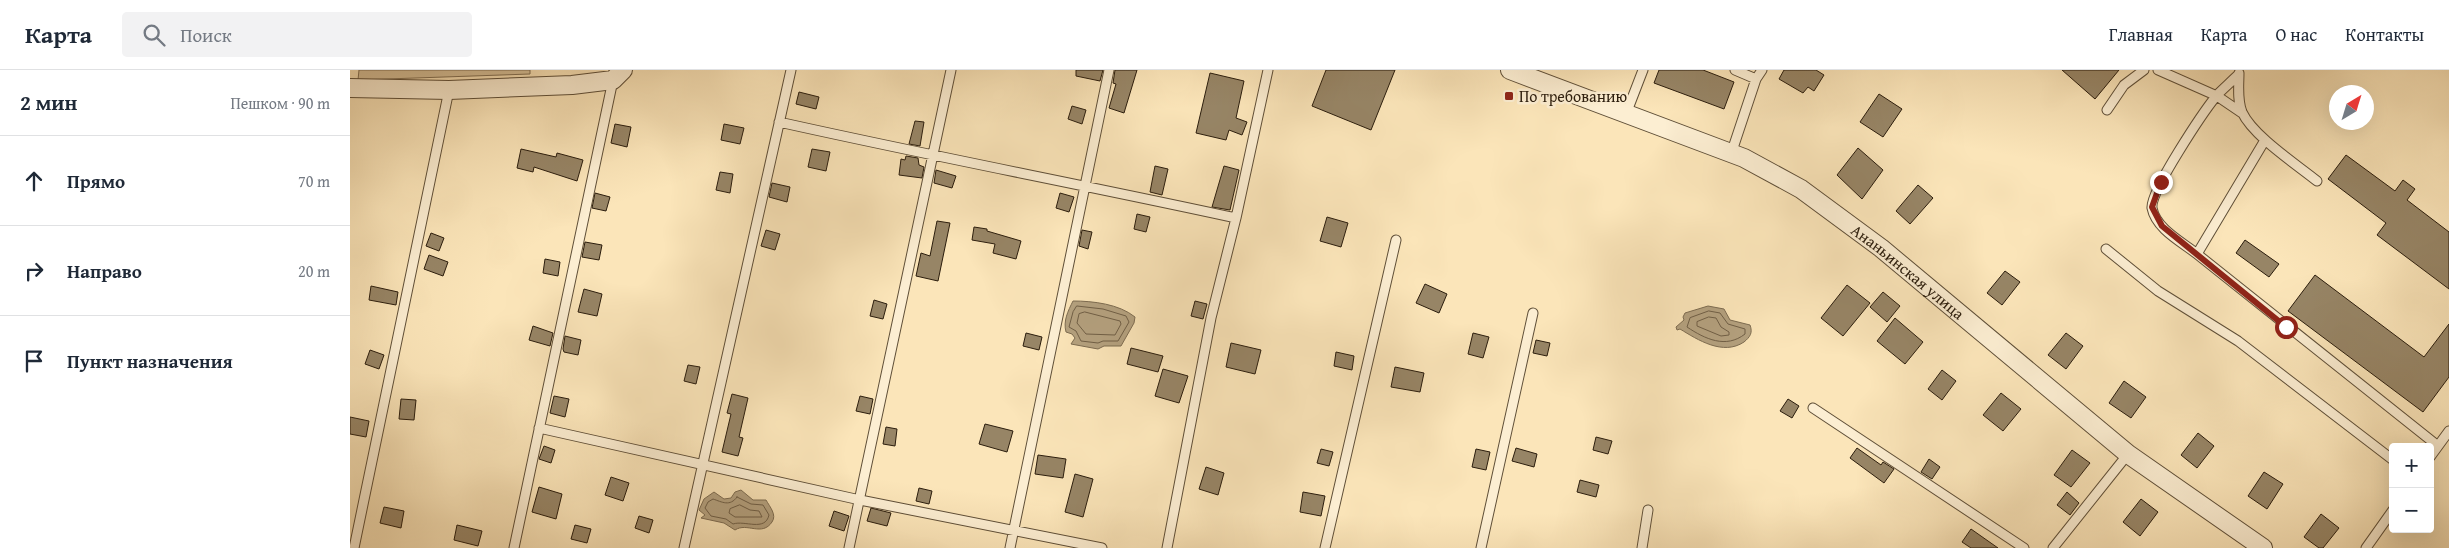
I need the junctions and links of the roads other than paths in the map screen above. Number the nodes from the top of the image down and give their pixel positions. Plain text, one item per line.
1 (791, 70) edge
2 (951, 70) edge
3 (1109, 70) edge
4 (1268, 70) edge
5 (1510, 70) edge
6 (1643, 70) edge
7 (1735, 70) edge
8 (1762, 70) edge
9 (2144, 70) edge
10 (2158, 70) edge
11 (2239, 72) edge
12 (618, 75) edge
13 (1756, 79) junction
14 (350, 88) edge
15 (449, 90) junction
16 (2217, 96) junction
17 (2107, 110) dead end
18 (2242, 113) junction
19 (1626, 114) junction
20 (779, 122) junction
21 (2265, 140) junction
22 (1731, 154) junction
23 (934, 156) junction
24 (2317, 180) dead end
25 (1086, 185) junction
26 (1236, 218) junction
27 (1396, 240) dead end
28 (2106, 249) dead end
29 (2197, 254) junction
30 (1533, 313) dead end
31 (1813, 408) dead end
32 (540, 428) junction
33 (2449, 431) edge
34 (2438, 446) junction
35 (2434, 452) edge
36 (2128, 454) junction
37 (2389, 457) edge
38 (703, 466) junction
39 (860, 500) junction
40 (1648, 510) dead end
41 (2389, 516) edge
42 (1013, 531) junction
43 (354, 548) edge
44 (514, 548) edge
45 (684, 548) edge
46 (849, 548) edge
47 (1010, 548) edge
48 (1102, 548) edge
49 (1167, 548) edge
50 (1325, 548) edge
51 (1481, 548) edge
52 (1642, 548) edge
53 (2024, 548) edge
54 (2053, 548) edge
55 (2263, 548) edge
56 (2366, 548) edge

1 - 20 lane
2 - 23 lane
3 - 25 lane
4 - 26 lane
5 - 19 street, Ананьинская улица
6 - 19 lane
7 - 13 lane
8 - 13 lane
9 - 17 lane
10 - 16 lane
11 - 16 lane
11 - 18 lane
12 - 15 street
12 - 32 lane
13 - 22 lane
14 - 15 street
15 - 43 lane
16 - 18 lane
16 - 29 lane
18 - 21 lane
19 - 22 street, Ананьинская улица
20 - 23 lane
20 - 38 lane
21 - 24 lane
21 - 29 lane
22 - 36 street, Ананьинская улица
23 - 25 lane
23 - 39 lane
25 - 26 lane
25 - 42 lane
26 - 49 lane
27 - 50 lane
28 - 37 lane
29 - 34 lane
30 - 51 lane
31 - 53 lane
32 - 38 lane
32 - 44 lane
33 - 34 lane
34 - 35 lane
36 - 54 lane
36 - 55 street, Ананьинская улица
38 - 39 lane
38 - 45 lane
39 - 42 lane
39 - 46 lane
40 - 52 lane
41 - 56 lane
42 - 47 lane
42 - 48 lane

